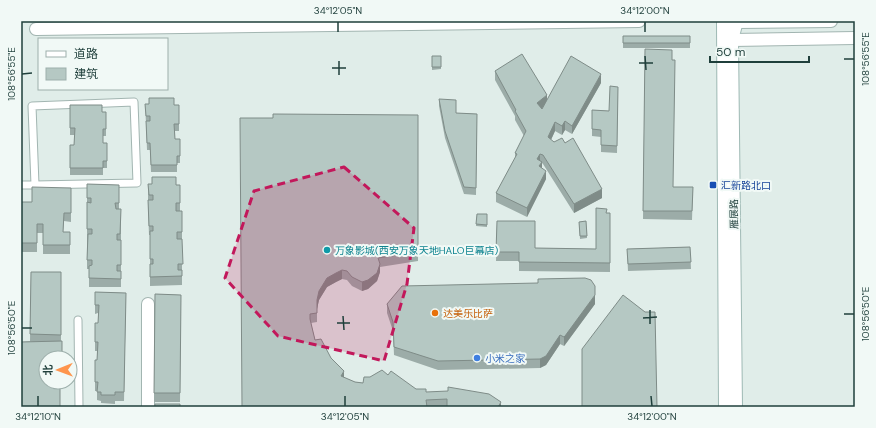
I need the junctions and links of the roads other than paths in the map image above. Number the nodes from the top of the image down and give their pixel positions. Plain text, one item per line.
1 (639, 21) edge
2 (723, 21) edge
3 (735, 21) edge
4 (831, 21) edge
5 (36, 29) dead end
6 (855, 38) edge
7 (732, 40) junction
8 (21, 185) edge
9 (35, 185) junction
10 (148, 304) dead end
11 (78, 320) dead end
12 (79, 407) edge
13 (148, 407) edge
14 (725, 407) edge
15 (736, 407) edge

1 - 5 street
2 - 7 street
2 - 14 street, 雁展路
3 - 4 street
3 - 7 street, 雁展路
6 - 7 street
7 - 15 street, 雁展路
8 - 9 lane
9 - 9 lane
10 - 13 street
11 - 12 lane

